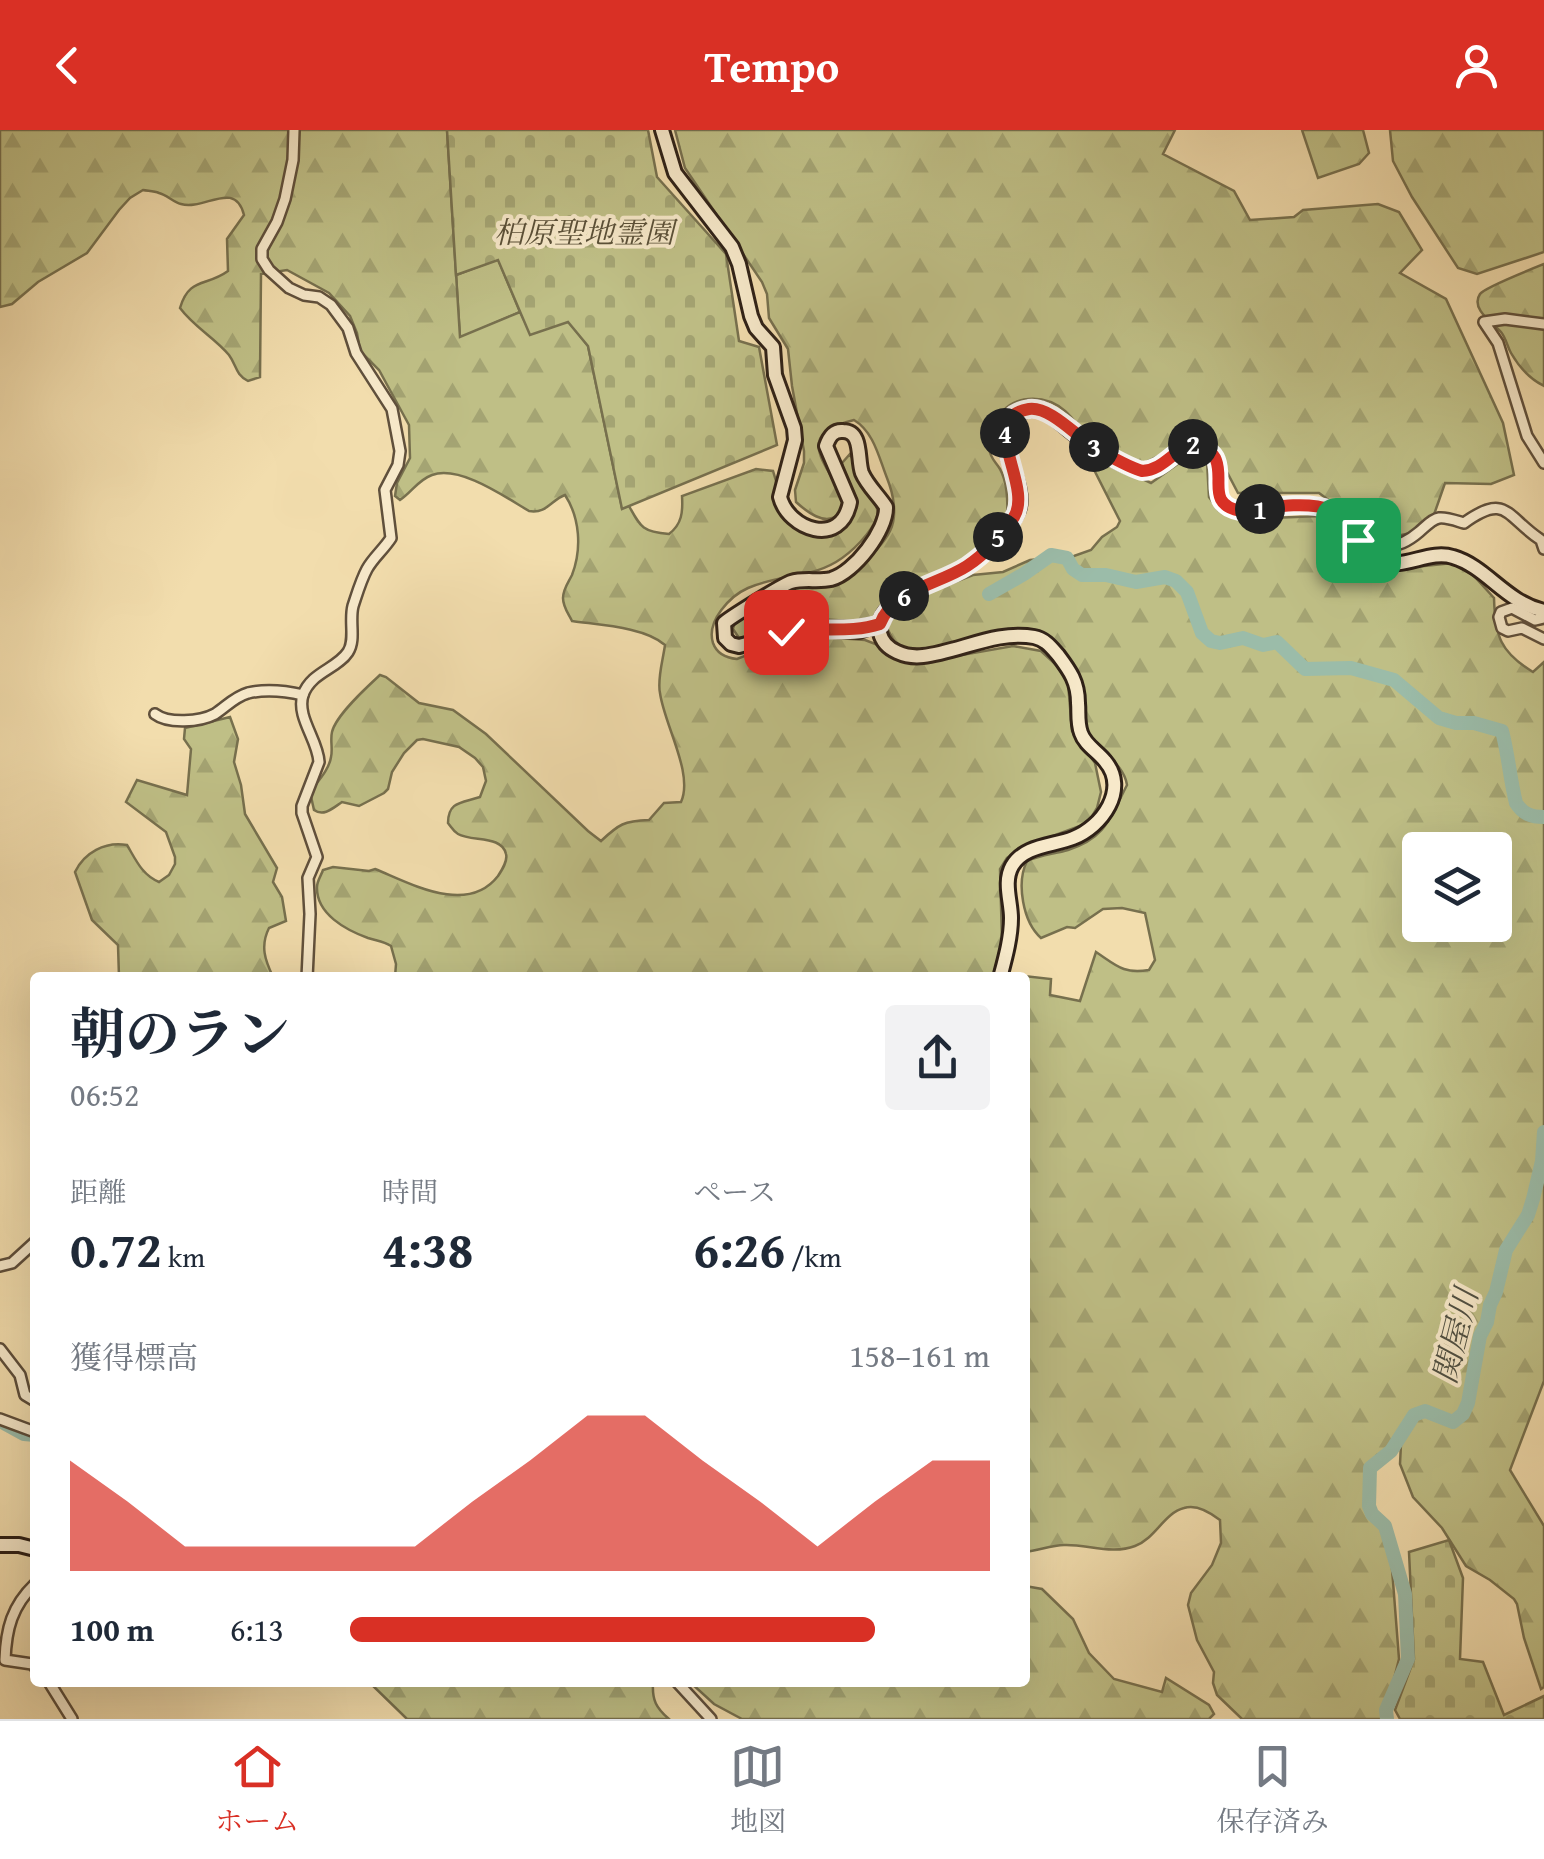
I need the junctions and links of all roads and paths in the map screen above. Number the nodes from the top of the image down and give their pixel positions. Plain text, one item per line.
1 (294, 130) edge
2 (662, 130) edge
3 (1544, 324) edge
4 (1544, 463) edge
5 (1339, 516) junction
6 (1543, 543) edge
7 (1544, 614) edge
8 (880, 624) junction
9 (1544, 639) edge
10 (303, 696) junction
11 (155, 714) dead end
12 (307, 972) edge
13 (1001, 972) edge
14 (30, 1247) edge
15 (0, 1266) edge
16 (0, 1349) edge
17 (30, 1398) edge
18 (0, 1418) edge
19 (30, 1430) edge
20 (0, 1545) edge
21 (30, 1548) edge
22 (30, 1589) edge
23 (30, 1664) edge
24 (52, 1687) edge
25 (682, 1687) edge
26 (72, 1719) edge
27 (711, 1719) edge

1 - 10 street
2 - 8 main road
3 - 4 street
5 - 6 street
5 - 7 main road
5 - 8 main road
7 - 9 street
8 - 13 main road
10 - 11 street
10 - 12 street
14 - 15 street
16 - 17 street
18 - 19 street
20 - 21 main road
22 - 23 street
24 - 26 street
25 - 27 street

